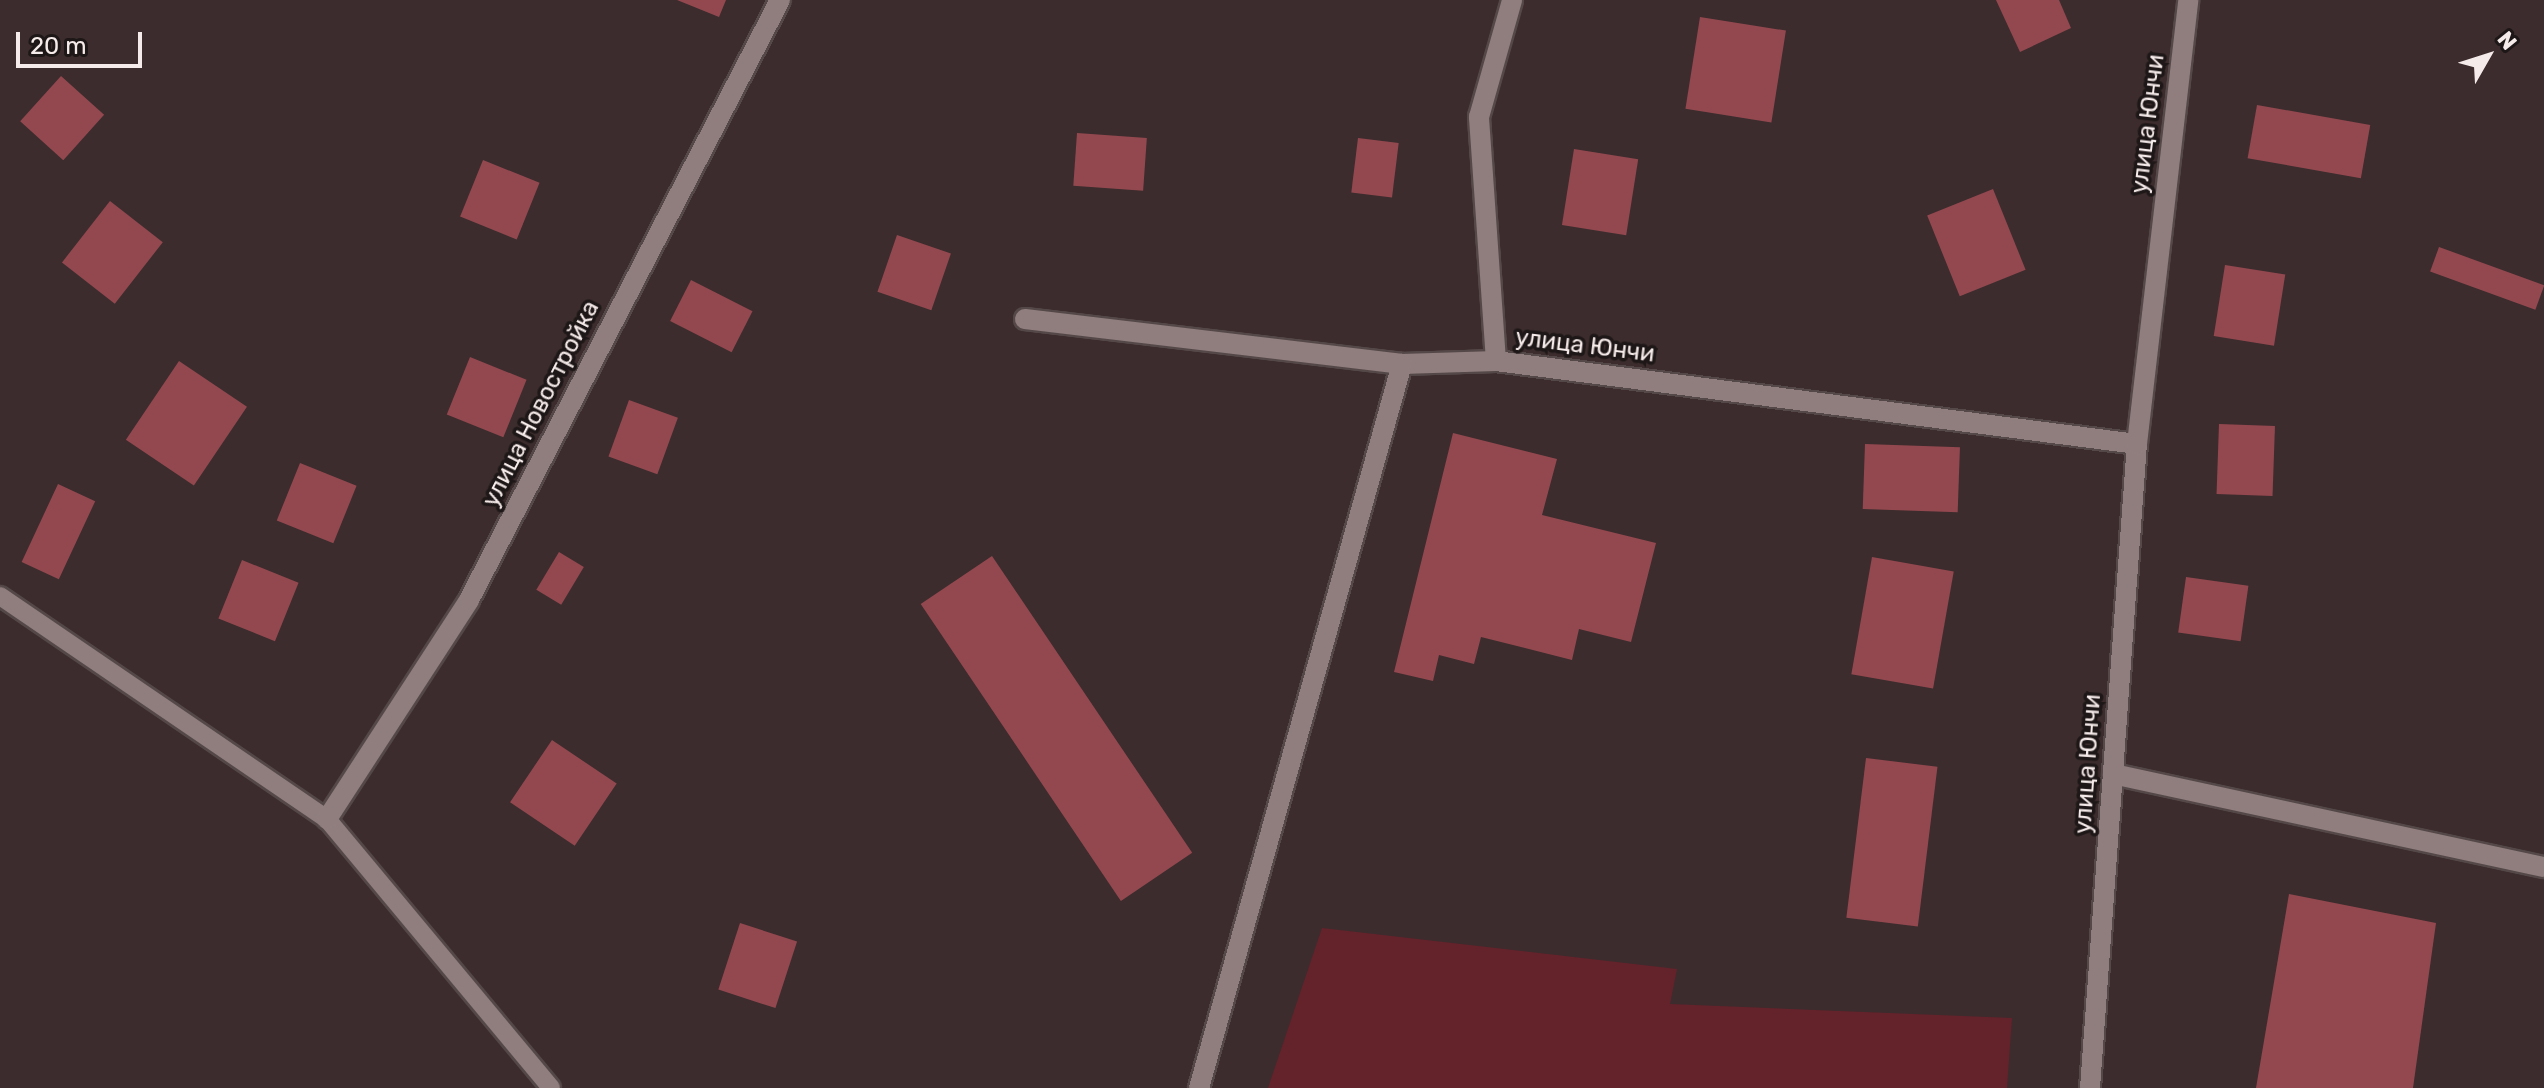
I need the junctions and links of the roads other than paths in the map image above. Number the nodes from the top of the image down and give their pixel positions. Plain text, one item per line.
1 (780, 0) edge
2 (1512, 0) edge
3 (2188, 0) edge
4 (1025, 319) dead end
5 (1496, 361) junction
6 (1402, 364) junction
7 (2137, 444) junction
8 (0, 596) edge
9 (2113, 774) junction
10 (327, 819) junction
11 (2544, 867) edge
12 (551, 1088) edge
13 (1199, 1088) edge
14 (2090, 1088) edge

1 - 10 street, улица Новостройка
2 - 5 street
3 - 7 street, улица Юнчи
4 - 6 street, улица Юнчи
5 - 6 street, улица Юнчи
5 - 7 street, улица Юнчи
6 - 13 street
7 - 9 street, улица Юнчи
8 - 10 lane
9 - 11 street
9 - 14 street, улица Юнчи
10 - 12 lane

